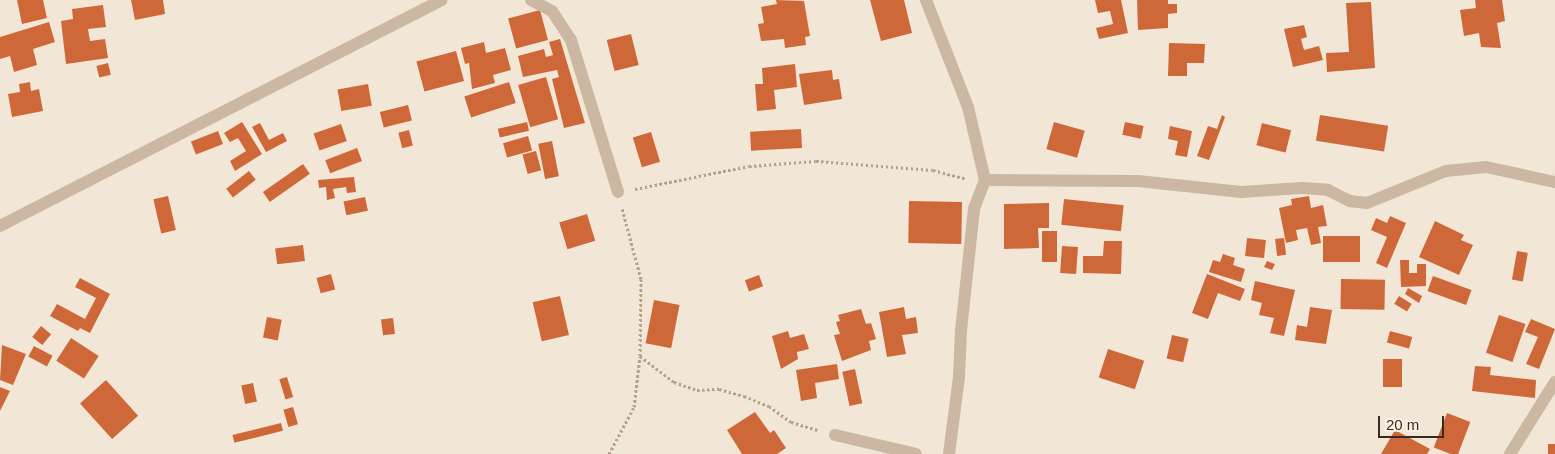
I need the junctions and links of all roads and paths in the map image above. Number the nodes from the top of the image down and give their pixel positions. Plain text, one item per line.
1 (441, 0) edge
2 (531, 0) edge
3 (926, 0) edge
4 (985, 182) junction
5 (1555, 182) edge
6 (618, 192) junction
7 (0, 226) edge
8 (640, 356) junction
9 (1555, 382) edge
10 (835, 435) joint
11 (609, 454) edge
12 (916, 454) edge
13 (949, 454) edge
14 (1510, 454) edge

1 - 7 street
2 - 6 street
3 - 4 street
4 - 5 street
4 - 6 path
4 - 13 street
6 - 8 path
8 - 10 path
8 - 11 path
9 - 14 street
10 - 12 street

